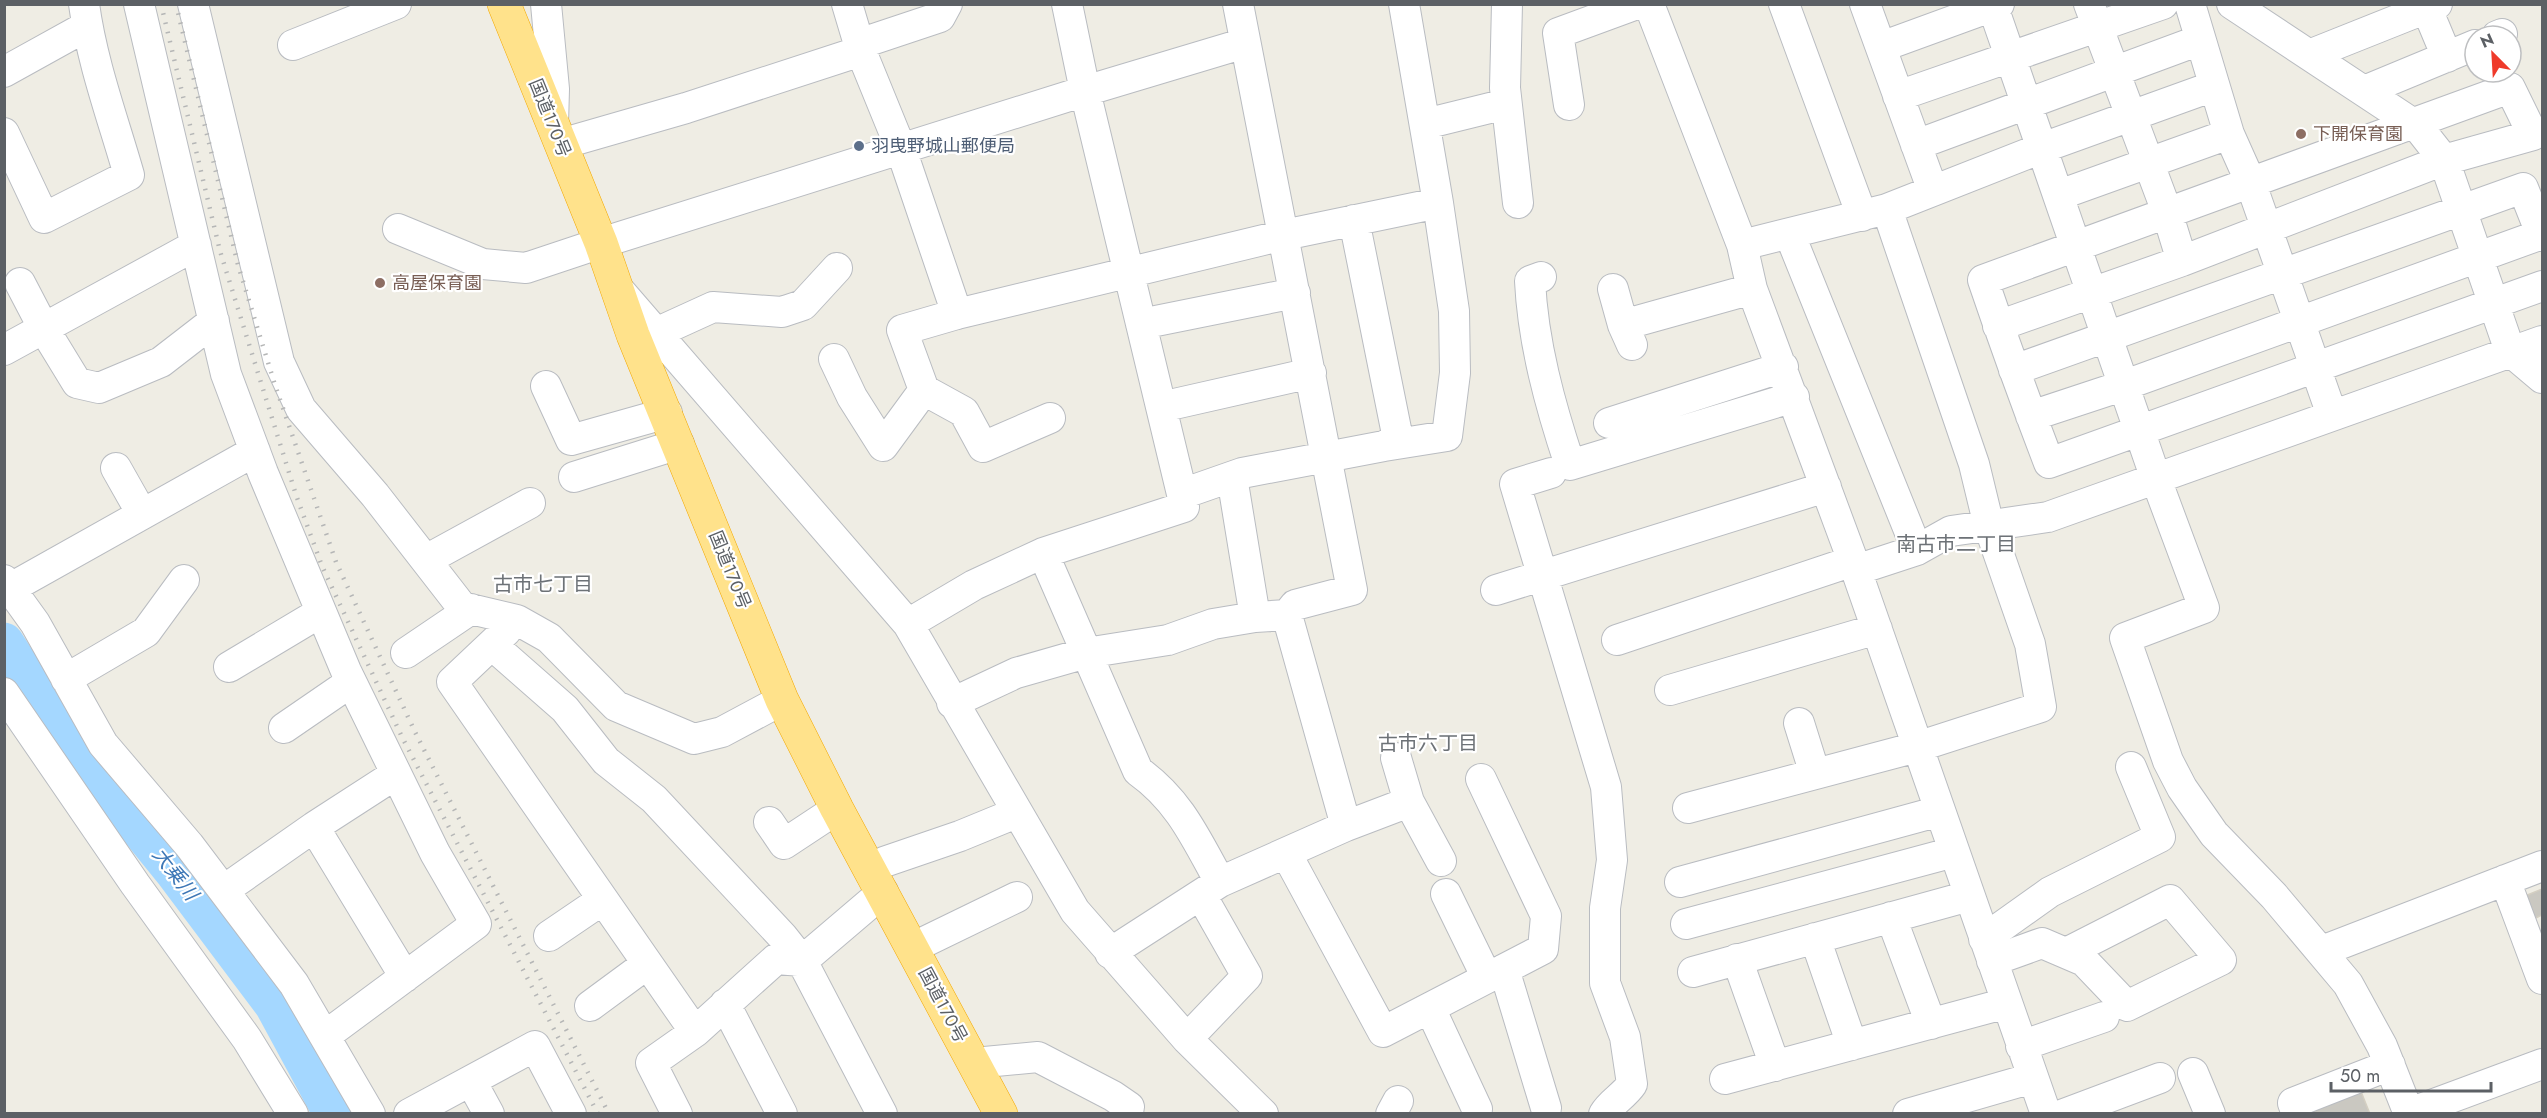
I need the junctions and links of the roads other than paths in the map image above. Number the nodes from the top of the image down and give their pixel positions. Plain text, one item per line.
1 (140, 4) edge
2 (193, 4) edge
3 (396, 4) edge
4 (504, 4) edge
5 (546, 4) edge
6 (847, 4) edge
7 (947, 4) edge
8 (1067, 4) edge
9 (1238, 4) edge
10 (1404, 4) edge
11 (1507, 4) edge
12 (1637, 4) edge
13 (1649, 4) edge
14 (1784, 4) edge
15 (1866, 4) edge
16 (2163, 4) edge
17 (2190, 4) edge
18 (2232, 4) edge
19 (1995, 5) edge
20 (2432, 7) edge
21 (86, 15) edge
22 (2093, 16) edge
23 (2200, 40) junction
24 (1245, 43) junction
25 (293, 45) dead end
26 (1881, 47) junction
27 (860, 48) junction
28 (2463, 50) edge
29 (2309, 55) junction
30 (2447, 57) junction
31 (2011, 58) junction
32 (4, 72) edge
33 (2113, 72) junction
34 (2214, 86) junction
35 (1086, 91) junction
36 (2364, 91) junction
37 (1898, 96) junction
38 (2027, 103) junction
39 (1506, 104) junction
40 (1569, 105) dead end
41 (2130, 117) junction
42 (2412, 122) junction
43 (1425, 124) junction
44 (4, 133) edge
45 (2229, 134) junction
46 (557, 136) junction
47 (1916, 145) junction
48 (2042, 148) junction
49 (901, 149) junction
50 (2444, 160) junction
51 (2149, 163) junction
52 (2250, 181) junction
53 (1933, 191) junction
54 (2059, 195) junction
55 (1438, 203) junction
56 (1518, 203) dead end
57 (2461, 209) junction
58 (1874, 212) junction
59 (2167, 212) junction
60 (1354, 220) junction
61 (2267, 228) junction
62 (398, 229) dead end
63 (1284, 235) junction
64 (1790, 235) junction
65 (2542, 235) edge
66 (601, 243) junction
67 (196, 245) junction
68 (1743, 245) junction
69 (2076, 245) junction
70 (2477, 256) junction
71 (2182, 261) junction
72 (837, 268) dead end
73 (1129, 274) junction
74 (2283, 274) junction
75 (1541, 277) dead end
76 (20, 283) dead end
77 (2542, 286) edge
78 (1613, 289) dead end
79 (1752, 289) junction
80 (1295, 293) junction
81 (2093, 293) junction
82 (2493, 303) junction
83 (957, 314) junction
84 (214, 321) junction
85 (2300, 322) junction
86 (1141, 324) junction
87 (1998, 326) junction
88 (44, 329) junction
89 (644, 334) junction
90 (2108, 335) junction
91 (2542, 341) edge
92 (4, 350) edge
93 (2510, 351) junction
94 (834, 359) dead end
95 (1783, 367) junction
96 (2315, 367) junction
97 (2014, 370) junction
98 (1311, 373) junction
99 (2542, 378) edge
100 (2125, 385) junction
101 (546, 386) dead end
102 (924, 390) junction
103 (1794, 398) junction
104 (1161, 407) junction
105 (667, 413) junction
106 (2332, 415) junction
107 (2031, 416) junction
108 (1050, 418) dead end
109 (1609, 423) dead end
110 (2140, 432) junction
111 (679, 444) junction
112 (1384, 446) junction
113 (255, 451) junction
114 (1327, 456) junction
115 (116, 468) dead end
116 (1551, 473) dead end
117 (574, 477) dead end
118 (1232, 477) junction
119 (2156, 479) junction
120 (1826, 487) junction
121 (530, 503) dead end
122 (1184, 507) dead end
123 (142, 514) junction
124 (1989, 526) junction
125 (1917, 550) junction
126 (1043, 553) junction
127 (426, 560) junction
128 (1854, 566) junction
129 (1543, 576) junction
130 (184, 580) dead end
131 (7, 584) edge
132 (1496, 590) dead end
133 (471, 609) junction
134 (321, 612) junction
135 (1287, 615) junction
136 (1255, 617) junction
137 (517, 620) junction
138 (908, 624) junction
139 (1876, 629) junction
140 (1617, 640) dead end
141 (492, 645) junction
142 (406, 653) dead end
143 (1086, 653) junction
144 (229, 667) dead end
145 (66, 679) junction
146 (351, 682) junction
147 (1670, 690) dead end
148 (4, 693) edge
149 (782, 700) junction
150 (952, 703) junction
151 (1799, 723) dead end
152 (284, 728) dead end
153 (1917, 747) junction
154 (1395, 758) dead end
155 (2131, 766) dead end
156 (396, 774) junction
157 (1815, 774) junction
158 (1481, 779) dead end
159 (1409, 802) junction
160 (1688, 808) dead end
161 (837, 809) junction
162 (1940, 811) junction
163 (1016, 813) junction
164 (769, 822) dead end
165 (1346, 826) junction
166 (314, 827) junction
167 (1796, 850) junction
168 (1954, 852) junction
169 (1286, 853) junction
170 (1441, 861) dead end
171 (2542, 866) edge
172 (2505, 880) junction
173 (877, 881) junction
174 (1680, 882) dead end
175 (1210, 888) junction
176 (224, 890) junction
177 (1808, 891) junction
178 (1446, 894) dead end
179 (1969, 896) junction
180 (1017, 897) dead end
181 (602, 900) junction
182 (1891, 917) junction
183 (1686, 924) dead end
184 (549, 936) dead end
185 (1815, 938) junction
186 (912, 948) junction
187 (1988, 950) junction
188 (2322, 951) junction
189 (1110, 953) junction
190 (2066, 953) junction
191 (1737, 959) junction
192 (802, 960) junction
193 (647, 964) junction
194 (1693, 972) dead end
195 (1496, 973) junction
196 (405, 977) junction
197 (2542, 979) edge
198 (2007, 1003) junction
199 (725, 1004) junction
200 (590, 1006) dead end
201 (1430, 1008) junction
202 (2104, 1017) dead end
203 (1930, 1024) junction
204 (695, 1032) junction
205 (325, 1036) junction
206 (1187, 1040) junction
207 (1852, 1045) junction
208 (2021, 1046) junction
209 (974, 1063) junction
210 (2542, 1064) edge
211 (2390, 1065) junction
212 (1775, 1066) junction
213 (2193, 1073) dead end
214 (2033, 1078) junction
215 (2160, 1078) dead end
216 (1725, 1079) dead end
217 (471, 1081) junction
218 (1129, 1107) dead end
219 (1546, 1108) dead end
220 (1478, 1109) dead end
221 (293, 1113) edge
222 (370, 1113) edge
223 (410, 1113) edge
224 (489, 1113) edge
225 (571, 1113) edge
226 (677, 1113) edge
227 (782, 1113) edge
228 (882, 1113) edge
229 (1001, 1113) edge
230 (1263, 1113) edge
231 (1604, 1113) edge
232 (1908, 1113) edge
233 (2046, 1113) edge
234 (2064, 1113) edge
235 (2210, 1113) edge
236 (2297, 1113) edge
237 (2408, 1113) edge

1 - 67 street
2 - 127 street
3 - 25 street
4 - 46 highway, 国道170号
5 - 46 street
6 - 27 street
7 - 27 street
8 - 35 street
9 - 24 street
10 - 43 street
11 - 39 street
12 - 40 street
13 - 68 street
14 - 58 street
15 - 26 street
16 - 22 street
17 - 23 street
18 - 29 street
19 - 26 street
19 - 31 street
20 - 29 street
20 - 30 street
21 - 32 street
21 - 44 street
22 - 31 street
22 - 33 street
23 - 33 street
23 - 34 street
24 - 35 street
24 - 63 street
26 - 37 street
27 - 46 street
27 - 49 street
28 - 30 street
29 - 36 street
30 - 36 street
31 - 37 street
31 - 38 street
33 - 38 street
33 - 41 street
34 - 41 street
34 - 45 street
35 - 49 street
35 - 73 street
36 - 42 street
37 - 47 street
38 - 47 street
38 - 48 street
39 - 43 street
39 - 56 street
41 - 48 street
41 - 51 street
42 - 50 street
42 - 50 street
42 - 52 street
43 - 55 street
45 - 51 street
45 - 52 street
46 - 66 highway, 国道170号
47 - 53 street
48 - 53 street
48 - 54 street
49 - 66 street
49 - 83 street
50 - 57 street
50 - 61 street
51 - 54 street
51 - 59 street
52 - 59 street
52 - 61 street
53 - 58 street
54 - 69 street
55 - 60 street
55 - 112 street
57 - 65 street
57 - 70 street
57 - 74 street
58 - 64 street
58 - 124 street
59 - 69 street
59 - 71 street
60 - 63 street
60 - 112 street
61 - 71 street
61 - 74 street
62 - 66 street
63 - 73 street
63 - 80 street
64 - 68 street
64 - 125 street
65 - 70 street
66 - 89 highway, 国道170号
67 - 84 street
67 - 88 street
68 - 79 street
69 - 81 street
69 - 87 street
70 - 82 street
70 - 85 street
71 - 81 street
72 - 89 street
73 - 83 street
73 - 86 street
74 - 85 street
74 - 90 street
75 - 103 street
76 - 88 street
77 - 82 street
78 - 79 street
79 - 95 street
80 - 86 street
80 - 98 street
81 - 87 street
81 - 90 street
82 - 93 street
82 - 96 street
83 - 102 street
84 - 88 street
84 - 113 street
85 - 96 street
85 - 100 street
86 - 104 street
87 - 97 street
88 - 92 street
89 - 105 highway, 国道170号
89 - 138 street
90 - 97 street
90 - 100 street
91 - 93 street
93 - 99 street
93 - 106 street
94 - 102 street
95 - 103 street
95 - 109 street
96 - 106 street
96 - 110 street
97 - 107 street
98 - 104 street
98 - 114 street
100 - 107 street
100 - 110 street
101 - 105 street
102 - 108 street
103 - 120 street
104 - 118 street
105 - 111 highway, 国道170号
106 - 119 street
107 - 110 street
110 - 119 street
111 - 117 street
111 - 149 highway, 国道170号
112 - 114 street
113 - 123 street
113 - 134 street
114 - 118 street
114 - 135 street
115 - 123 street
116 - 129 street
118 - 136 street
119 - 124 street
119 - 188 street
120 - 128 street
120 - 129 street
121 - 127 street
122 - 126 street
123 - 131 street
124 - 125 street
124 - 153 street
125 - 128 street
126 - 138 street
126 - 143 street
127 - 133 street
128 - 139 street
128 - 140 street
129 - 132 street
129 - 231 street
130 - 145 street
131 - 145 street
133 - 137 street
133 - 142 street
134 - 144 street
134 - 146 street
135 - 136 street
135 - 165 street
136 - 143 street
137 - 141 street
137 - 149 street
138 - 150 street
139 - 147 street
139 - 153 street
141 - 181 street
141 - 192 street
143 - 150 street
143 - 175 street
145 - 176 street
146 - 152 street
146 - 156 street
148 - 221 street
149 - 161 highway, 国道170号
150 - 163 street
151 - 157 street
153 - 157 street
153 - 162 street
154 - 159 street
155 - 187 street
156 - 166 street
156 - 196 street
157 - 160 street
158 - 195 street
159 - 165 street
159 - 170 street
161 - 164 street
161 - 173 highway, 国道170号
162 - 167 street
162 - 168 street
163 - 173 street
163 - 189 street
165 - 169 street
166 - 176 street
166 - 196 street
167 - 174 street
167 - 177 street
168 - 177 street
168 - 179 street
169 - 175 street
169 - 201 street
171 - 172 street
172 - 188 street
172 - 197 street
173 - 186 highway, 国道170号
173 - 192 street
175 - 189 street
175 - 206 street
176 - 205 street
177 - 183 street
178 - 195 street
179 - 182 street
179 - 187 street
180 - 186 street
181 - 184 street
181 - 193 street
182 - 185 street
182 - 203 street
185 - 191 street
185 - 207 street
186 - 209 highway, 国道170号
187 - 190 street
187 - 198 street
188 - 211 street
189 - 206 street
190 - 190 street
191 - 194 street
191 - 212 street
192 - 199 street
192 - 228 street
193 - 200 street
193 - 204 street
195 - 201 street
195 - 219 street
196 - 205 street
198 - 203 street
198 - 208 street
199 - 204 street
199 - 227 street
201 - 220 street
202 - 208 street
203 - 207 street
204 - 226 street
205 - 222 street
206 - 230 street
207 - 212 street
208 - 214 street
209 - 218 street
209 - 229 highway, 国道170号
210 - 237 street
211 - 236 street
211 - 237 street
212 - 216 street
213 - 235 street
214 - 232 street
214 - 233 street
215 - 234 street
217 - 223 street
217 - 224 street
217 - 225 street

